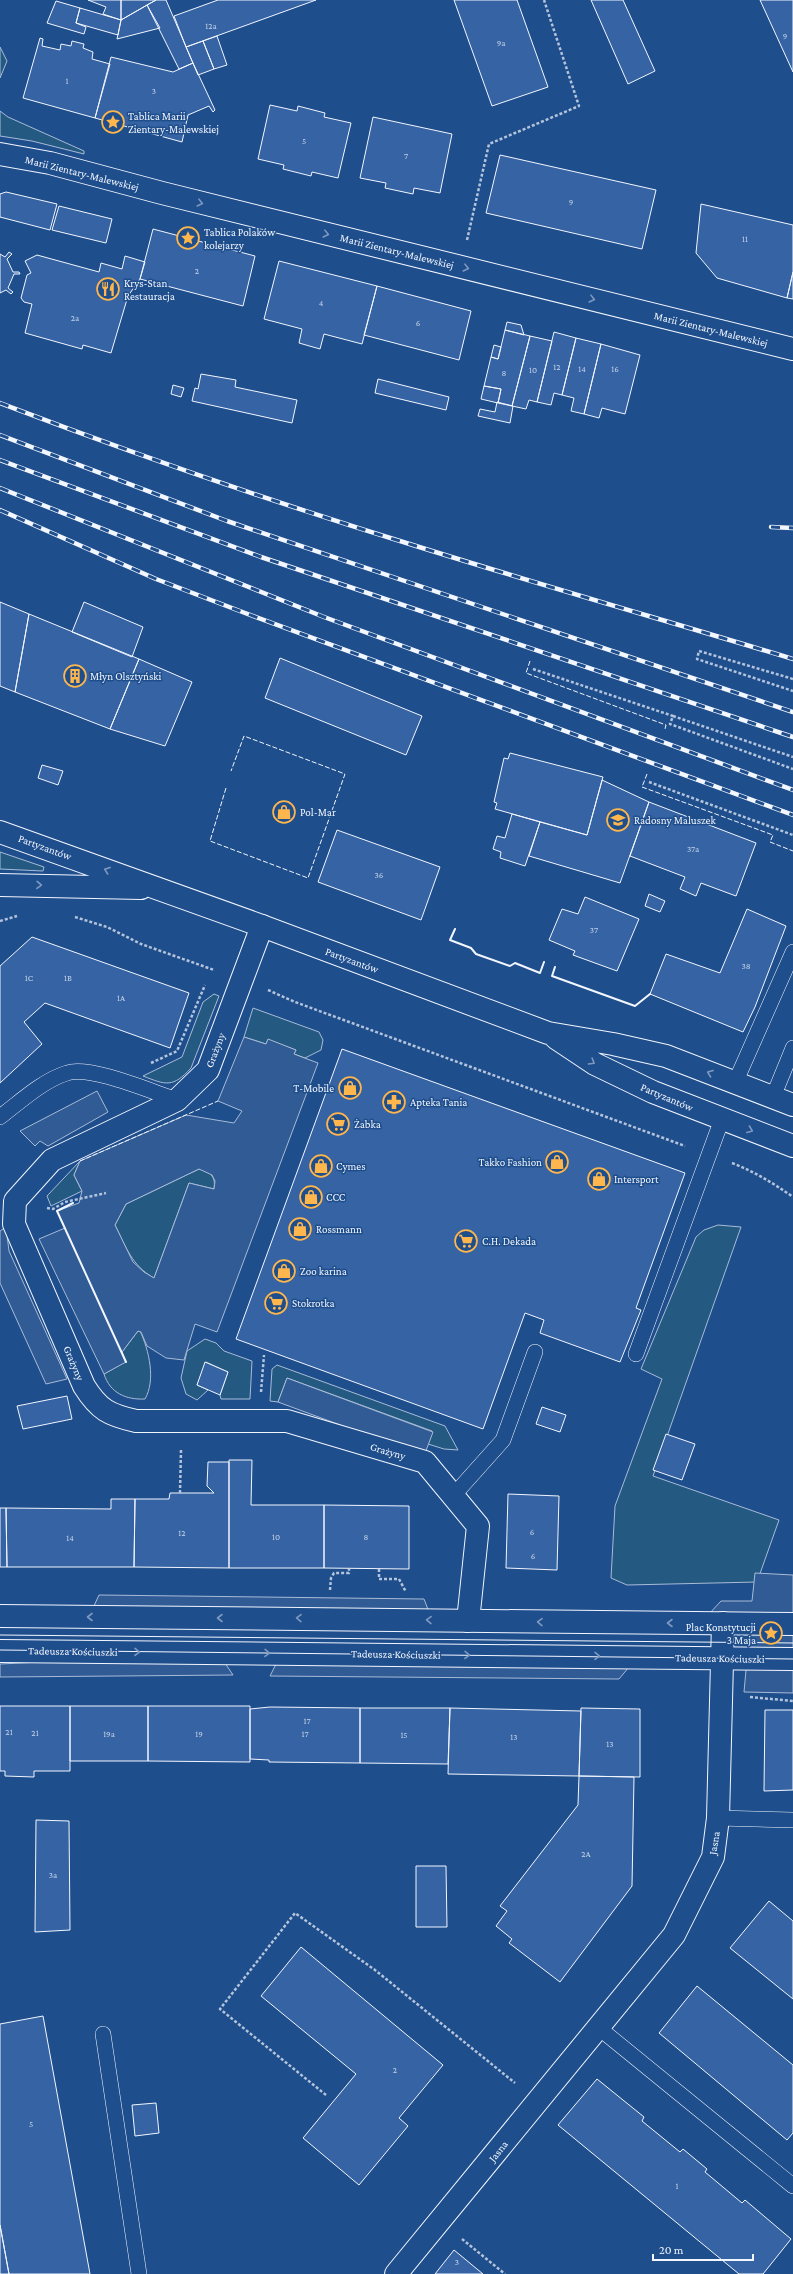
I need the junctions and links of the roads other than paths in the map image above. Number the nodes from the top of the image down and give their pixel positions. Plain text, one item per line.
1 (0, 154) edge
2 (793, 349) edge
3 (0, 832) edge
4 (0, 885) edge
5 (156, 888) junction
6 (262, 926) junction
7 (793, 952) edge
8 (548, 1033) junction
9 (793, 1048) edge
10 (735, 1083) junction
11 (773, 1097) junction
12 (177, 1100) junction
13 (793, 1105) edge
14 (0, 1117) edge
15 (722, 1119) junction
16 (793, 1146) edge
17 (535, 1352) dead end
18 (636, 1354) dead end
19 (453, 1496) junction
20 (0, 1616) edge
21 (468, 1621) junction
22 (723, 1624) junction
23 (793, 1624) edge
24 (0, 1651) edge
25 (722, 1658) junction
26 (793, 1659) edge
27 (718, 1818) junction
28 (793, 1820) edge
29 (599, 2028) junction
30 (103, 2034) dead end
31 (793, 2186) edge
32 (139, 2274) edge
33 (396, 2274) edge

1 -> 2 street, Marii Zientary-Malewskiej
5 -> 3 street, Partyzantów
4 -> 5 street, Partyzantów
5 - 6 street, Partyzantów
6 - 8 street, Partyzantów
6 - 12 street, Grażyny
7 - 10 lane
10 -> 8 street, Partyzantów
8 -> 15 street, Partyzantów
9 - 11 lane
10 - 11 street, Partyzantów
11 - 13 street, Partyzantów
12 - 14 lane
12 - 19 street, Grażyny
15 -> 16 street, Partyzantów
15 - 18 lane
17 - 19 lane
19 - 21 street, Grażyny
21 -> 20 street
22 -> 21 street
22 - 23 street
22 - 25 street, Jasna
24 -> 25 street, Tadeusza Kościuszki
25 - 26 street, Tadeusza Kościuszki
25 - 27 street, Jasna
27 - 28 lane
27 - 29 street, Jasna
29 - 31 lane
29 - 33 street, Jasna
30 - 32 lane

